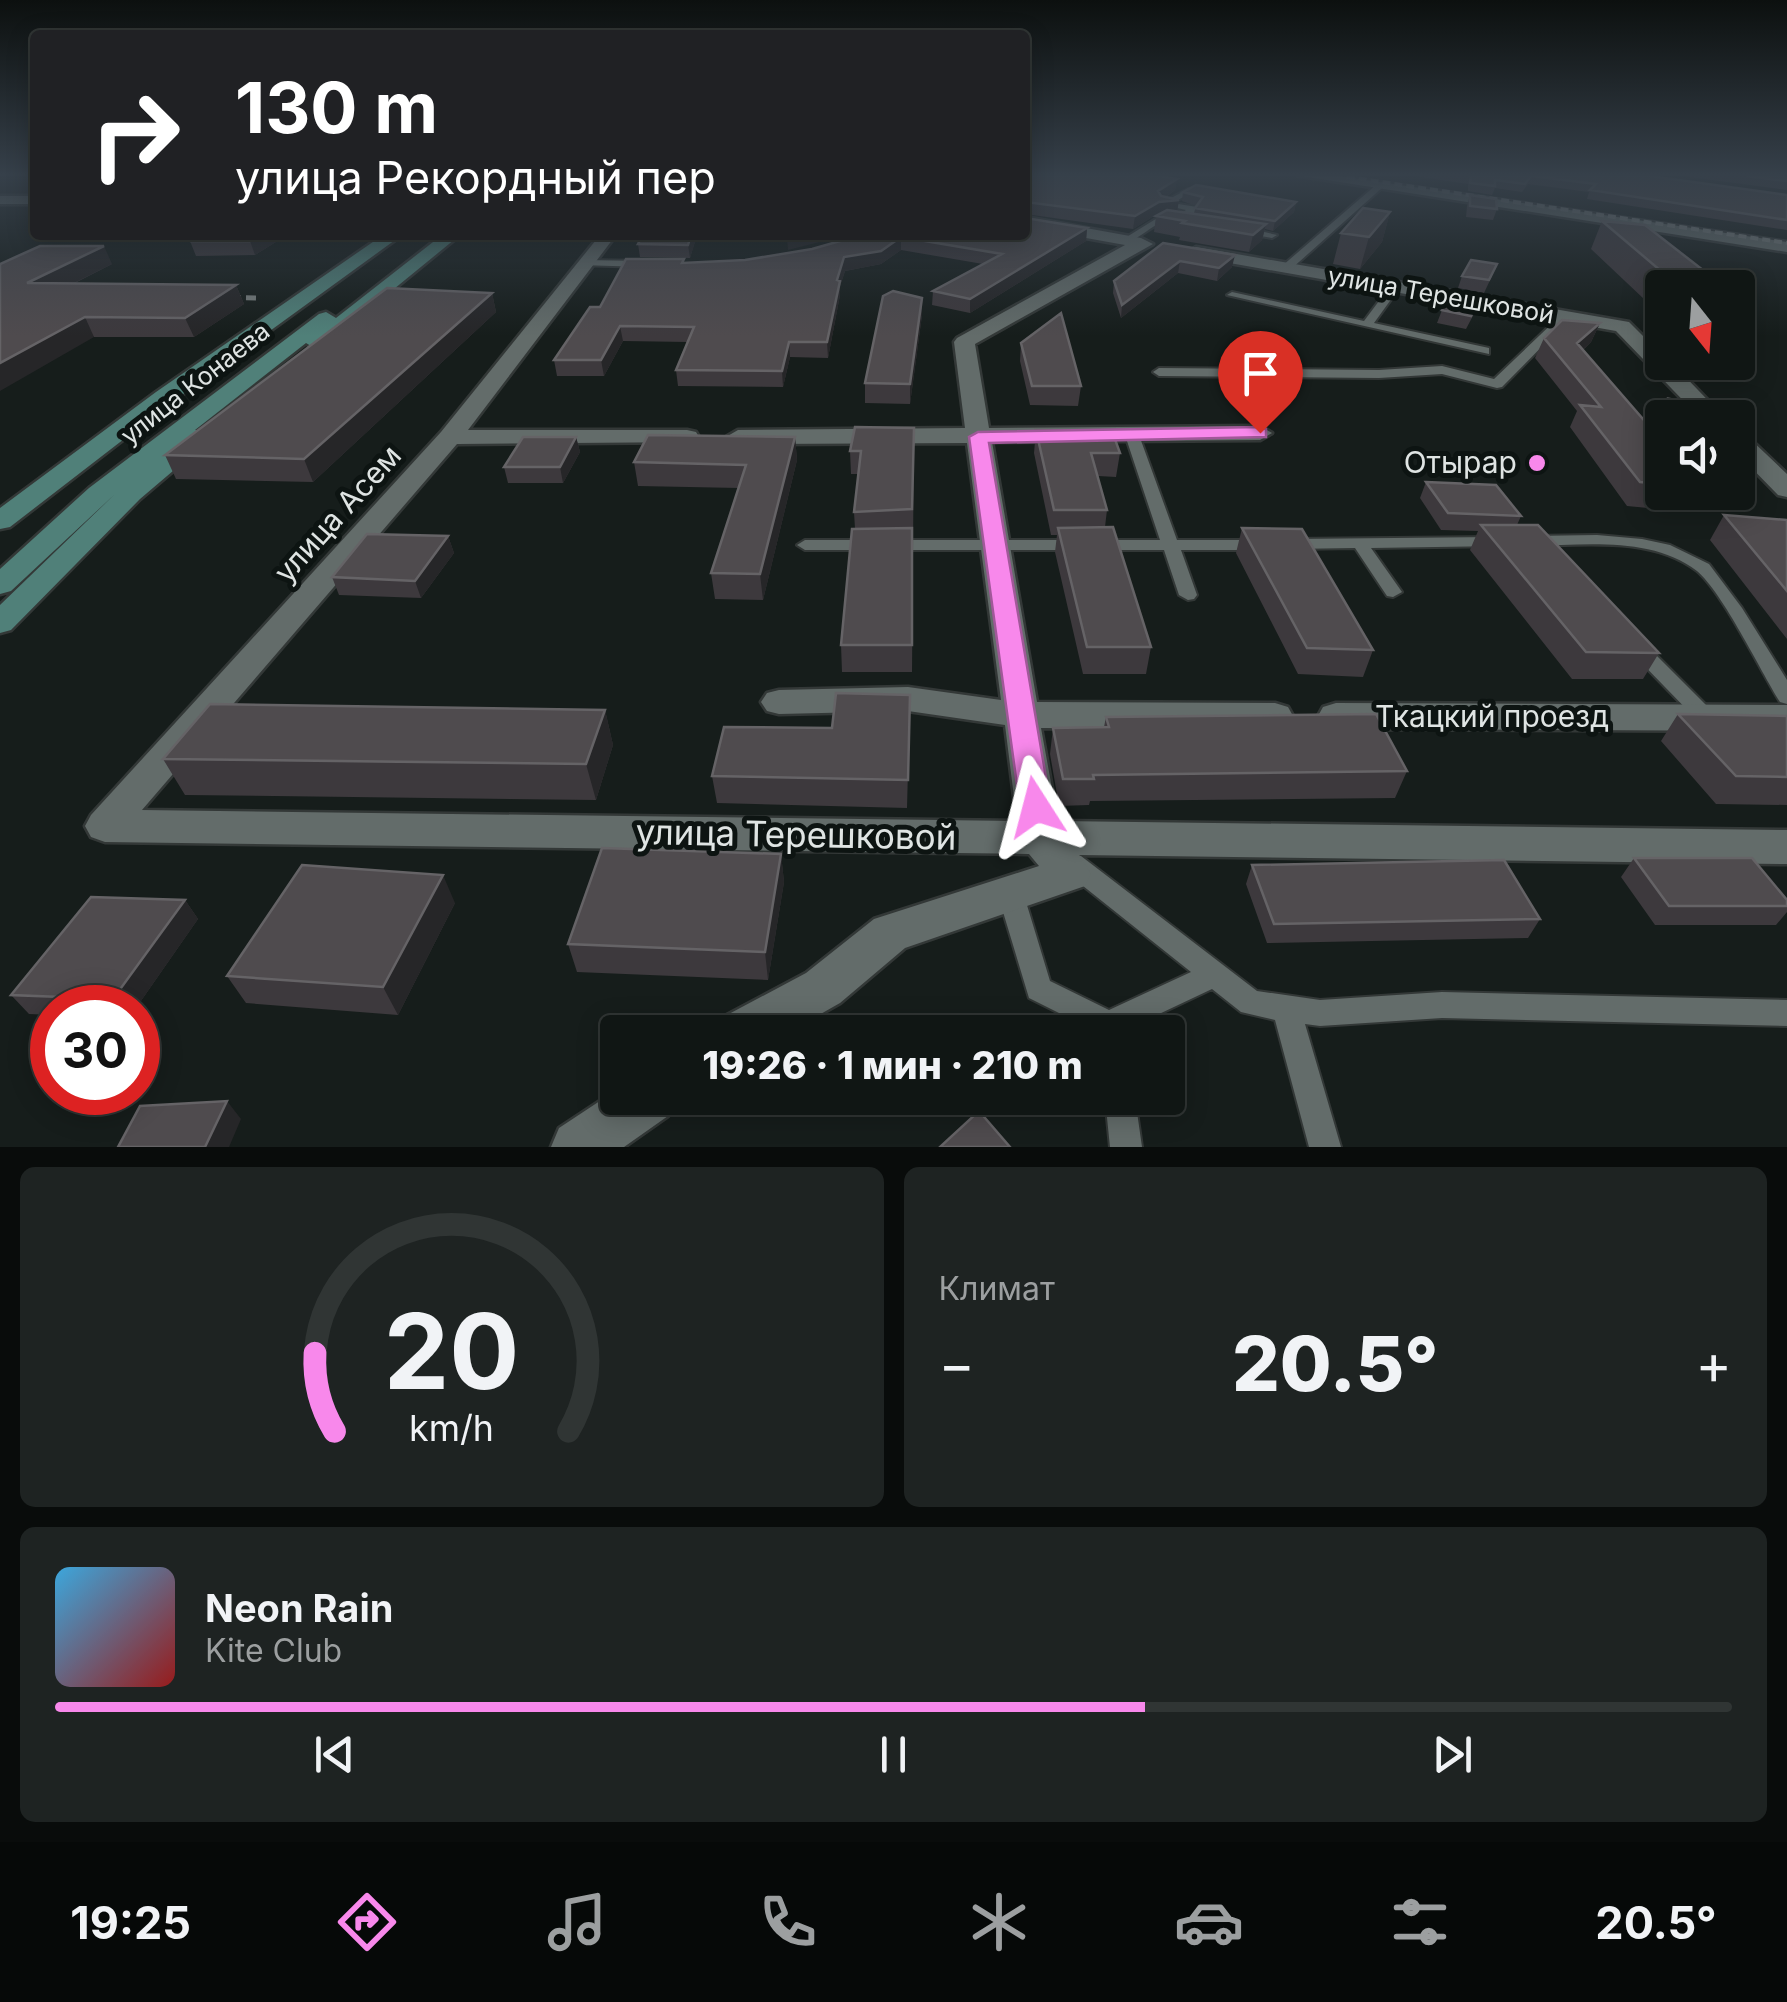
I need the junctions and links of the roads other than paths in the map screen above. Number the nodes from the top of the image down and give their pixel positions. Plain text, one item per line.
1 (1061, 229) edge
2 (1158, 229) edge
3 (1234, 229) edge
4 (1325, 229) edge
5 (1671, 229) edge
6 (1724, 229) edge
7 (1272, 235) edge
8 (1787, 237) edge
9 (380, 240) edge
10 (387, 240) edge
11 (427, 240) edge
12 (446, 240) edge
13 (604, 240) edge
14 (1151, 245) junction
15 (1787, 247) edge
16 (584, 263) junction
17 (660, 264) edge
18 (1286, 268) junction
19 (1395, 287) junction
20 (1232, 295) dead end
21 (1565, 317) junction
22 (1368, 324) junction
23 (1484, 352) dead end
24 (1158, 372) dead end
25 (1696, 400) edge
26 (1260, 433) dead end
27 (1132, 434) junction
28 (450, 436) junction
29 (978, 437) junction
30 (1755, 458) edge
31 (1787, 490) edge
32 (0, 494) edge
33 (0, 522) edge
34 (1360, 544) junction
35 (805, 545) dead end
36 (995, 545) junction
37 (1171, 546) junction
38 (0, 584) edge
39 (1393, 592) dead end
40 (1188, 595) dead end
41 (0, 623) edge
42 (1627, 636) edge
43 (1787, 697) edge
44 (779, 702) dead end
45 (1021, 715) junction
46 (1706, 717) junction
47 (1787, 718) edge
48 (104, 826) joint
49 (1040, 838) junction
50 (1787, 847) edge
51 (1010, 892) junction
52 (1213, 974) junction
53 (1286, 1008) junction
54 (1787, 1013) edge
55 (775, 1015) edge
56 (1086, 1015) edge
57 (1135, 1015) edge
58 (625, 1115) edge
59 (1122, 1115) edge
60 (578, 1147) edge
61 (1126, 1147) edge
62 (1325, 1147) edge

1 - 14 street, улица Терешковой
2 - 14 lane
3 - 7 lane
4 - 18 lane
5 - 15 street
6 - 8 street
9 - 32 main road
10 - 33 main road, улица Конаева
11 - 38 main road, улица Конаева
12 - 41 main road
13 - 16 street, улица Асем
14 - 18 street, улица Терешковой
14 - 29 street
16 - 17 lane
16 - 28 street, улица Асем
18 - 19 street, улица Терешковой
19 - 21 street, улица Терешковой
19 - 22 lane
20 - 22 lane
21 - 24 lane
21 - 25 street, улица Терешковой
22 - 23 lane
26 - 27 street
27 - 29 street
27 - 37 lane
28 - 29 street
28 - 48 street, улица Асем
29 - 36 street
30 - 31 street
34 - 37 lane
34 - 39 lane
34 - 43 lane
35 - 36 lane
36 - 37 lane
36 - 45 street
37 - 40 lane
42 - 46 lane
44 - 45 street, Ткацкий проезд
45 - 46 street, Ткацкий проезд
45 - 49 street
46 - 47 street, Ткацкий проезд
48 - 49 street, улица Терешковой
49 - 50 street, улица Терешковой
49 - 51 street
49 - 52 lane
51 - 55 street
51 - 56 lane
52 - 53 lane
52 - 57 lane
53 - 54 lane
53 - 62 lane
58 - 60 street
59 - 61 lane

